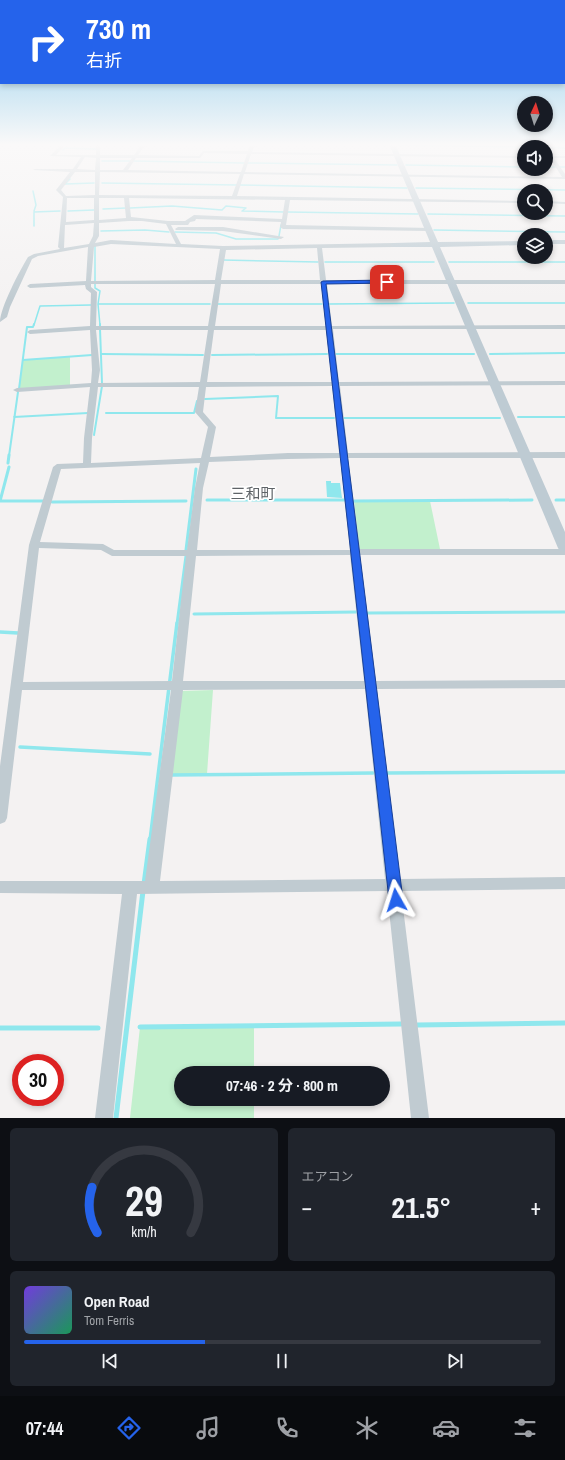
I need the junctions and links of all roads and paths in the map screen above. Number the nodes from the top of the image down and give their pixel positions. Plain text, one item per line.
1 (91, 196) edge
2 (96, 196) edge
3 (126, 196) edge
4 (145, 196) edge
5 (415, 196) edge
6 (65, 197) joint
7 (234, 197) joint
8 (288, 198) junction
9 (416, 200) junction
10 (517, 202) edge
11 (553, 202) edge
12 (565, 203) edge
13 (129, 219) junction
14 (96, 221) junction
15 (63, 224) junction
16 (284, 224) junction
17 (170, 226) junction
18 (188, 226) junction
19 (429, 229) junction
20 (281, 237) junction
21 (553, 242) edge
22 (565, 242) edge
23 (517, 243) edge
24 (435, 244) junction
25 (91, 245) junction
26 (178, 245) junction
27 (394, 245) joint
28 (319, 246) junction
29 (280, 247) junction
30 (222, 248) junction
31 (63, 250) junction
32 (218, 282) junction
33 (323, 282) junction
34 (451, 282) junction
35 (565, 282) edge
36 (92, 283) junction
37 (30, 286) dead end
38 (0, 320) edge
39 (330, 327) junction
40 (470, 327) junction
41 (565, 327) edge
42 (93, 328) junction
43 (211, 328) junction
44 (30, 332) dead end
45 (494, 383) junction
46 (565, 383) edge
47 (203, 384) junction
48 (335, 384) junction
49 (94, 385) junction
50 (17, 390) dead end
51 (525, 455) junction
52 (565, 455) edge
53 (343, 456) junction
54 (204, 460) junction
55 (87, 466) junction
56 (34, 545) junction
57 (565, 548) edge
58 (565, 552) edge
59 (192, 553) junction
60 (355, 553) junction
61 (565, 684) edge
62 (370, 685) junction
63 (17, 686) junction
64 (171, 686) junction
65 (0, 818) edge
66 (565, 883) edge
67 (394, 884) junction
68 (0, 887) edge
69 (142, 887) junction
70 (104, 1118) edge
71 (420, 1118) edge

1 - 6 street
2 - 14 street
3 - 13 street
4 - 7 street
5 - 9 street
6 - 15 street
7 - 8 street
8 - 9 street
8 - 16 street
9 - 10 street
9 - 19 street
11 - 12 street
13 - 14 street
13 - 17 street
14 - 15 street
14 - 25 street
15 - 31 street
16 - 18 street
16 - 19 street
16 - 20 street
17 - 18 street
17 - 26 street
18 - 20 street
19 - 24 street
20 - 29 street
21 - 22 street
23 - 24 street
24 - 27 street
24 - 34 street
25 - 26 street
25 - 31 street
25 - 36 street
26 - 30 street
27 - 28 street
28 - 29 street
28 - 33 street
29 - 30 street
30 - 32 street
31 - 38 street
32 - 33 street
32 - 36 street
32 - 43 street
33 - 34 street
33 - 39 street
34 - 35 street
34 - 40 street
36 - 37 street
36 - 42 street
39 - 40 street
39 - 43 street
39 - 48 street
40 - 41 street
40 - 45 street
42 - 43 street
42 - 44 street
42 - 49 street
43 - 47 street
45 - 46 street
45 - 48 street
45 - 51 street
47 - 48 street
47 - 49 street
47 - 54 street
48 - 53 street
49 - 50 street
49 - 55 street
51 - 52 street
51 - 53 street
51 - 57 street
53 - 54 street
53 - 60 street
54 - 55 street
54 - 59 street
55 - 56 street
56 - 59 street
56 - 63 street
58 - 60 street
59 - 60 street
59 - 64 street
60 - 62 street
61 - 62 street
62 - 64 street
62 - 67 street
63 - 64 street
63 - 65 street
64 - 69 street
66 - 67 street
67 - 69 street
67 - 71 street
68 - 69 street
69 - 70 street

